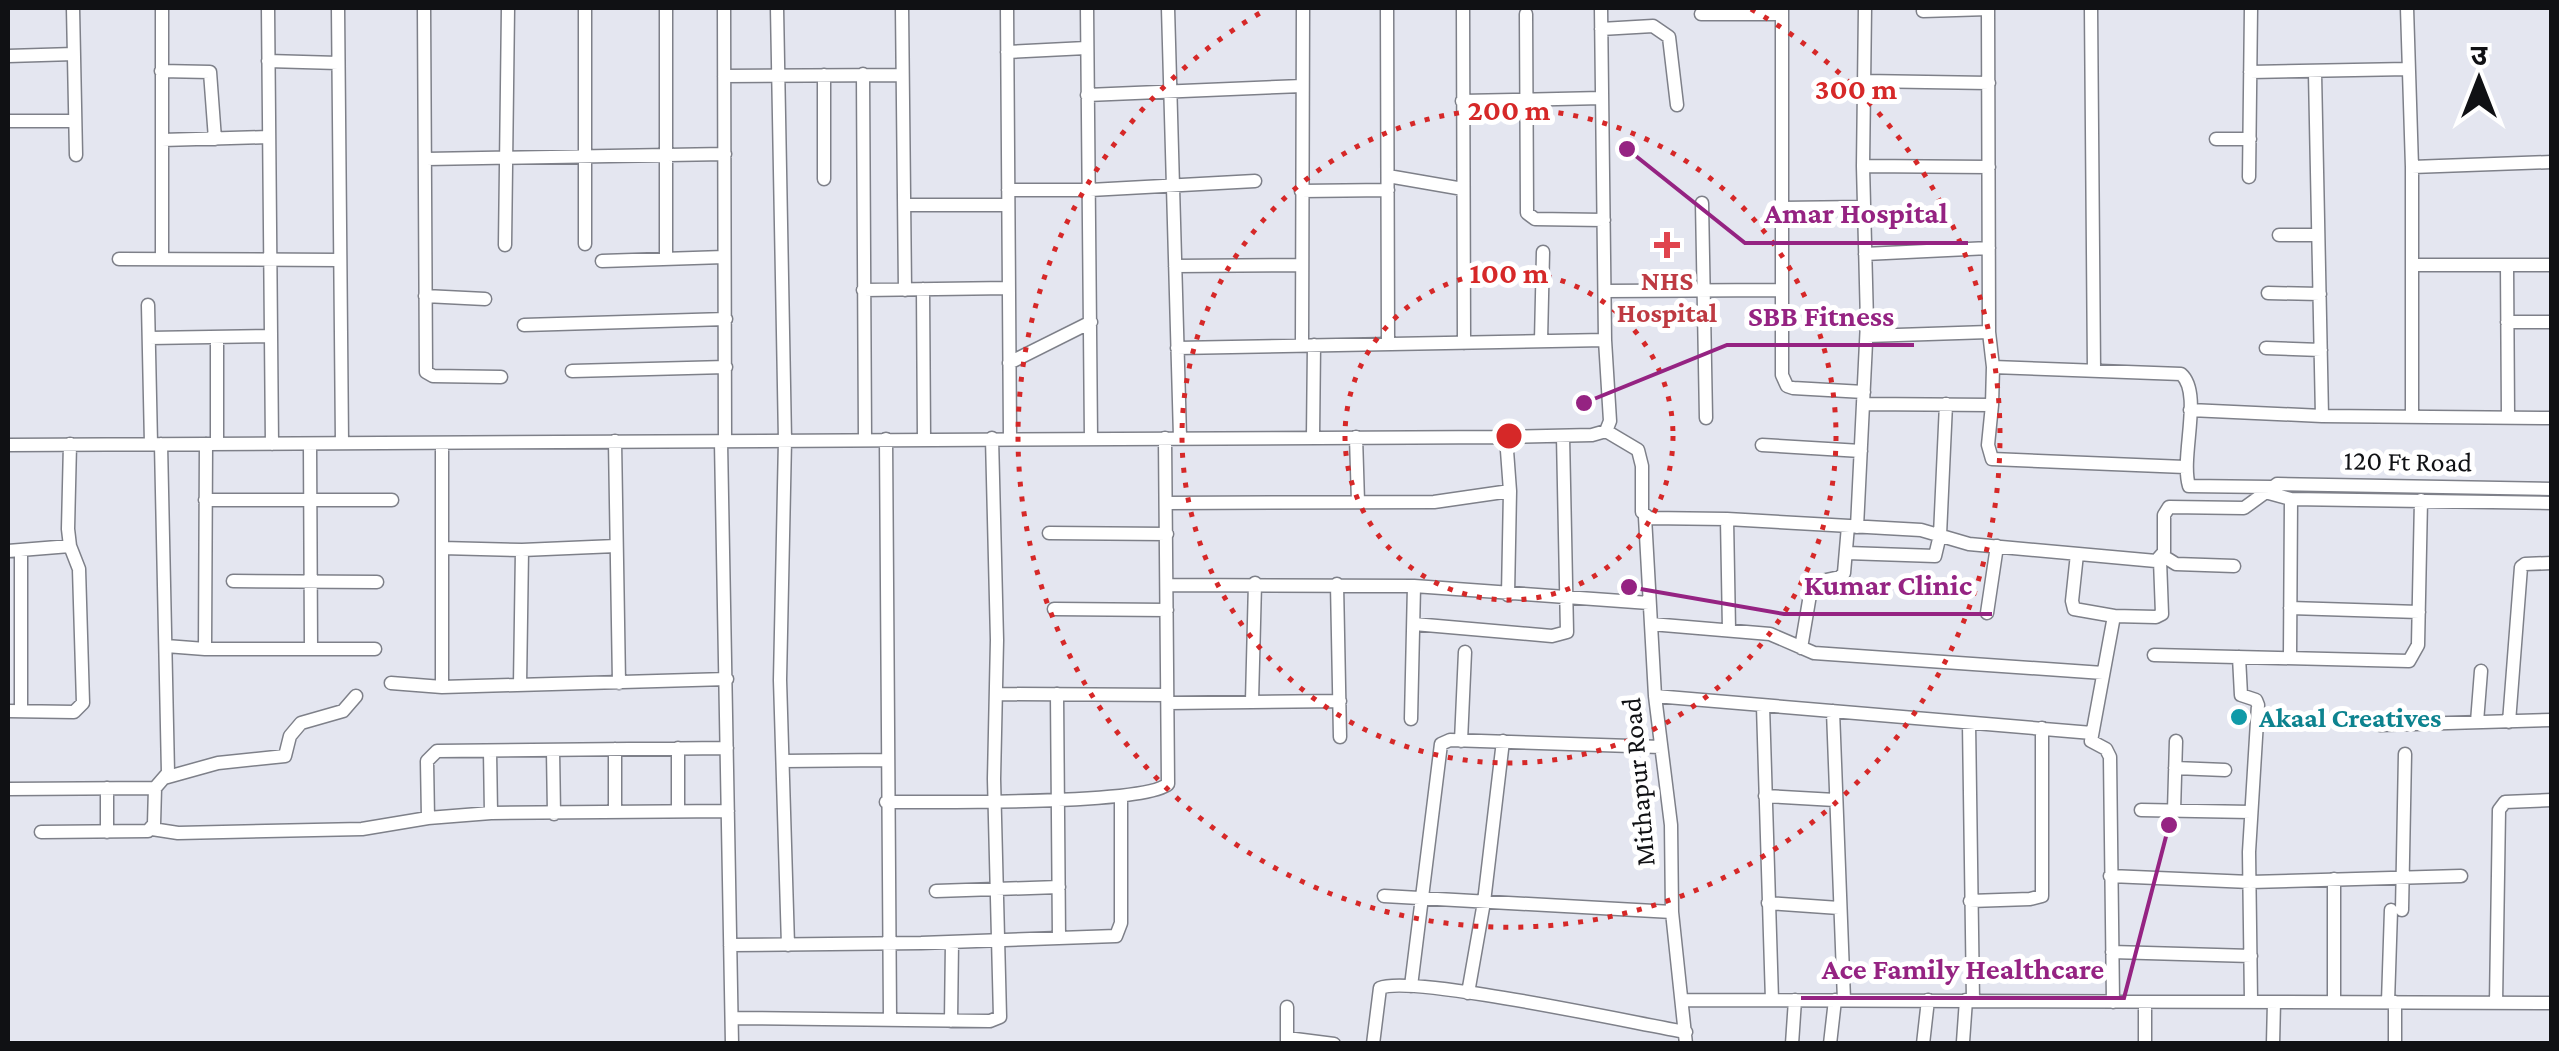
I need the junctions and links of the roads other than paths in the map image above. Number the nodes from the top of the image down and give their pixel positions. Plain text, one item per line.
1 (73, 8) edge
2 (162, 8) edge
3 (268, 8) edge
4 (338, 8) edge
5 (424, 8) edge
6 (508, 8) edge
7 (585, 8) edge
8 (666, 8) edge
9 (724, 8) edge
10 (778, 8) edge
11 (902, 8) edge
12 (1007, 8) edge
13 (1087, 8) edge
14 (1168, 8) edge
15 (1303, 8) edge
16 (1387, 8) edge
17 (1463, 8) edge
18 (1602, 8) edge
19 (1865, 8) edge
20 (1988, 8) edge
21 (2091, 8) edge
22 (2251, 8) edge
23 (2406, 8) edge
24 (1924, 10) dead end
25 (1782, 11) edge
26 (1526, 14) dead end
27 (1701, 14) dead end
28 (1602, 29) junction
29 (1086, 48) junction
30 (1007, 52) junction
31 (74, 54) junction
32 (8, 56) edge
33 (268, 62) junction
34 (338, 63) junction
35 (2408, 68) junction
36 (162, 72) junction
37 (2250, 72) junction
38 (2314, 72) junction
39 (863, 74) junction
40 (779, 75) junction
41 (901, 75) junction
42 (724, 76) junction
43 (824, 76) junction
44 (1864, 81) junction
45 (1990, 83) junction
46 (1302, 86) junction
47 (1171, 92) junction
48 (1087, 95) junction
49 (1602, 98) junction
50 (1526, 100) junction
51 (1462, 101) junction
52 (1678, 105) dead end
53 (8, 121) edge
54 (76, 121) junction
55 (268, 137) junction
56 (215, 138) junction
57 (2216, 138) dead end
58 (2250, 138) junction
59 (162, 140) junction
60 (725, 154) junction
61 (76, 155) dead end
62 (667, 155) junction
63 (586, 156) junction
64 (506, 158) junction
65 (426, 159) junction
66 (2552, 162) edge
67 (1863, 166) junction
68 (1989, 167) junction
69 (2412, 167) junction
70 (2250, 177) dead end
71 (824, 179) dead end
72 (1255, 181) dead end
73 (1388, 183) junction
74 (1174, 184) junction
75 (1462, 189) junction
76 (1008, 190) junction
77 (1090, 190) junction
78 (1301, 191) junction
79 (1702, 203) dead end
80 (904, 205) junction
81 (1008, 205) junction
82 (1864, 207) junction
83 (1781, 208) junction
84 (1604, 220) junction
85 (2279, 235) dead end
86 (2318, 235) junction
87 (505, 244) dead end
88 (585, 244) dead end
89 (1989, 248) junction
90 (1543, 252) dead end
91 (1864, 254) junction
92 (724, 257) junction
93 (666, 258) junction
94 (119, 259) dead end
95 (162, 259) junction
96 (269, 260) junction
97 (339, 260) junction
98 (602, 261) dead end
99 (1301, 264) junction
100 (2552, 264) edge
101 (2412, 265) junction
102 (2507, 265) junction
103 (1175, 266) junction
104 (1009, 288) junction
105 (923, 289) junction
106 (863, 290) junction
107 (904, 290) junction
108 (1782, 290) junction
109 (1605, 291) junction
110 (1701, 291) junction
111 (2268, 293) dead end
112 (2320, 294) junction
113 (425, 296) junction
114 (485, 298) dead end
115 (148, 305) dead end
116 (726, 319) junction
117 (1091, 322) junction
118 (2508, 322) junction
119 (2552, 322) edge
120 (524, 325) dead end
121 (1988, 332) junction
122 (270, 336) junction
123 (1867, 336) junction
124 (217, 337) junction
125 (148, 338) junction
126 (1605, 340) junction
127 (1541, 341) junction
128 (1464, 343) junction
129 (1388, 344) junction
130 (1308, 345) junction
131 (1177, 348) junction
132 (2266, 348) dead end
133 (2321, 350) junction
134 (1009, 363) junction
135 (726, 367) junction
136 (1993, 367) junction
137 (2094, 370) junction
138 (572, 371) dead end
139 (502, 377) dead end
140 (1864, 398) junction
141 (1946, 404) junction
142 (1992, 405) junction
143 (2190, 410) junction
144 (2322, 416) junction
145 (2412, 416) junction
146 (2508, 417) junction
147 (1706, 418) dead end
148 (2552, 418) edge
149 (1606, 431) junction
150 (1563, 436) junction
151 (1356, 437) junction
152 (1506, 437) junction
153 (992, 438) junction
154 (1010, 438) junction
155 (1091, 438) junction
156 (1172, 438) junction
157 (1313, 438) junction
158 (886, 439) junction
159 (924, 439) junction
160 (784, 440) junction
161 (865, 440) junction
162 (615, 441) junction
163 (723, 441) junction
164 (442, 443) junction
165 (70, 444) junction
166 (156, 444) junction
167 (211, 444) junction
168 (272, 444) junction
169 (310, 444) junction
170 (342, 444) junction
171 (8, 445) edge
172 (1762, 445) dead end
173 (1861, 451) junction
174 (2184, 467) junction
175 (2268, 489) junction
176 (2552, 489) edge
177 (1510, 491) junction
178 (2290, 499) junction
179 (205, 500) junction
180 (310, 500) junction
181 (392, 500) dead end
182 (2421, 500) junction
183 (1358, 502) junction
184 (1166, 503) junction
185 (2552, 503) edge
186 (1645, 516) junction
187 (1728, 519) junction
188 (1852, 526) junction
189 (1050, 533) dead end
190 (1167, 534) junction
191 (1940, 535) junction
192 (70, 546) junction
193 (616, 546) junction
194 (1996, 546) junction
195 (442, 548) junction
196 (522, 550) junction
197 (14, 552) edge
198 (1847, 553) junction
199 (2078, 554) junction
200 (2161, 558) junction
201 (2552, 564) edge
202 (2234, 566) dead end
203 (311, 580) junction
204 (233, 581) dead end
205 (377, 582) dead end
206 (1255, 584) junction
207 (1336, 584) junction
208 (1168, 585) junction
209 (1414, 586) junction
210 (1508, 594) junction
211 (1564, 597) junction
212 (1649, 603) junction
213 (2290, 608) junction
214 (1054, 610) dead end
215 (1167, 610) junction
216 (2420, 612) junction
217 (1987, 613) dead end
218 (2114, 616) junction
219 (1414, 624) junction
220 (1650, 624) junction
221 (1728, 630) junction
222 (166, 646) junction
223 (311, 648) junction
224 (1802, 648) junction
225 (375, 649) dead end
226 (205, 650) junction
227 (1465, 652) dead end
228 (2154, 656) dead end
229 (2239, 657) junction
230 (2290, 657) junction
231 (2103, 672) junction
232 (2481, 672) dead end
233 (726, 680) junction
234 (390, 683) dead end
235 (619, 684) junction
236 (520, 685) junction
237 (442, 686) junction
238 (996, 694) junction
239 (1057, 694) junction
240 (356, 696) dead end
241 (1655, 696) junction
242 (1167, 699) junction
243 (1252, 701) junction
244 (1340, 702) junction
245 (1763, 706) junction
246 (14, 710) edge
247 (1833, 711) junction
248 (1411, 719) dead end
249 (2552, 720) edge
250 (2477, 722) junction
251 (2509, 722) junction
252 (1969, 723) junction
253 (2380, 724) dead end
254 (2042, 728) junction
255 (2092, 733) junction
256 (1340, 737) dead end
257 (1461, 740) junction
258 (2176, 741) dead end
259 (1504, 742) junction
260 (1662, 747) junction
261 (678, 748) junction
262 (727, 748) junction
263 (614, 749) junction
264 (553, 750) junction
265 (490, 751) junction
266 (2405, 754) dead end
267 (886, 760) junction
268 (782, 761) junction
269 (2175, 768) junction
270 (2225, 770) dead end
271 (160, 783) junction
272 (108, 788) junction
273 (8, 789) edge
274 (1121, 796) junction
275 (1765, 796) junction
276 (1058, 798) junction
277 (1835, 800) junction
278 (2552, 800) edge
279 (886, 802) junction
280 (994, 802) junction
281 (728, 810) junction
282 (2141, 810) dead end
283 (2174, 810) junction
284 (678, 811) junction
285 (614, 812) junction
286 (2251, 812) junction
287 (491, 814) junction
288 (554, 814) junction
289 (428, 818) junction
290 (152, 828) junction
291 (41, 832) dead end
292 (107, 832) junction
293 (2110, 876) junction
294 (2461, 876) dead end
295 (2404, 877) junction
296 (2334, 879) junction
297 (2250, 882) junction
298 (1059, 887) junction
299 (997, 889) junction
300 (936, 891) dead end
301 (1384, 896) dead end
302 (1422, 898) junction
303 (1970, 900) junction
304 (1484, 902) junction
305 (1768, 902) junction
306 (1838, 908) junction
307 (1672, 912) junction
308 (1059, 938) junction
309 (999, 940) junction
310 (952, 942) junction
311 (888, 944) junction
312 (730, 945) junction
313 (788, 946) junction
314 (2112, 952) junction
315 (2252, 956) junction
316 (1410, 986) junction
317 (1468, 993) junction
318 (1682, 1000) junction
319 (1772, 1000) junction
320 (1795, 1000) junction
321 (1840, 1000) junction
322 (1928, 1000) junction
323 (1969, 1000) junction
324 (2113, 1002) junction
325 (2145, 1002) junction
326 (2251, 1002) junction
327 (2274, 1002) junction
328 (2334, 1002) junction
329 (2392, 1002) junction
330 (2496, 1003) junction
331 (2552, 1003) edge
332 (1287, 1007) dead end
333 (732, 1018) junction
334 (890, 1018) junction
335 (951, 1020) junction
336 (1686, 1038) edge
337 (1287, 1041) edge
338 (1963, 1042) edge
339 (1332, 1043) edge
340 (732, 1044) edge
341 (1373, 1044) edge
342 (1792, 1044) edge
343 (1830, 1044) edge
344 (1923, 1044) edge
345 (2146, 1044) edge
346 (2273, 1044) edge
347 (2395, 1044) edge

1 - 31 street
2 - 36 street
3 - 33 street
4 - 34 street
5 - 65 street
6 - 64 street
7 - 63 street
8 - 62 street
9 - 42 street
10 - 40 street
11 - 41 street
12 - 30 street
13 - 29 street
14 - 47 street
15 - 46 street
16 - 73 street
17 - 51 street
18 - 28 street
19 - 44 street
20 - 24 street
20 - 45 street
21 - 137 street
22 - 37 street
23 - 35 street
25 - 27 street
25 - 83 street
26 - 50 street
28 - 49 street
28 - 52 street
29 - 30 street
29 - 48 street
30 - 76 street
31 - 32 street
31 - 54 street
33 - 34 street
33 - 55 street
34 - 97 street
35 - 38 street
35 - 69 street
36 - 56 street
36 - 59 street
37 - 38 street
37 - 58 street
38 - 86 street
39 - 41 street
39 - 43 street
39 - 106 street
40 - 42 street
40 - 43 street
40 - 160 street
41 - 80 street
42 - 60 street
43 - 71 street
44 - 45 street
44 - 67 street
45 - 68 street
46 - 47 street
46 - 78 street
47 - 48 street
47 - 74 street
48 - 77 street
49 - 50 street
49 - 84 street
50 - 51 street
50 - 84 street
51 - 75 street
53 - 54 street
54 - 61 street
55 - 56 street
55 - 96 street
56 - 59 street
57 - 58 street
58 - 70 street
59 - 95 street
60 - 62 street
60 - 92 street
62 - 63 street
62 - 93 street
63 - 64 street
63 - 88 street
64 - 65 street
64 - 87 street
65 - 113 street
66 - 69 street
67 - 68 street
67 - 82 street
68 - 89 street
69 - 101 street
72 - 74 street
73 - 75 street
73 - 78 street
73 - 129 street
74 - 77 street
74 - 103 street
75 - 128 street
76 - 77 street
76 - 81 street
77 - 117 street
78 - 99 street
79 - 110 street
80 - 81 street
80 - 107 street
81 - 104 street
82 - 83 street
82 - 91 street
83 - 108 street
84 - 109 street
85 - 86 street
86 - 112 street
89 - 91 street
89 - 121 street
90 - 127 street
91 - 123 street
92 - 93 street
92 - 116 street
93 - 98 street
94 - 95 street
95 - 96 street
96 - 97 street
96 - 122 street
97 - 170 street
99 - 103 street
99 - 130 street
100 - 102 street
101 - 102 street
101 - 145 street
102 - 118 street
103 - 131 street
104 - 105 street
104 - 134 street
105 - 107 street
105 - 159 street
106 - 107 street
106 - 161 street
108 - 110 street
108 - 140 street
109 - 110 street
109 - 126 street
110 - 147 street
111 - 112 street
112 - 133 street
113 - 114 street
113 - 139 street
115 - 125 street
116 - 120 street
116 - 135 street
117 - 134 street
117 - 155 street
118 - 119 street
118 - 146 street
121 - 123 street
121 - 136 street
122 - 124 street
122 - 168 street
123 - 140 street
124 - 125 street
124 - 167 street
125 - 166 street
126 - 127 street
126 - 149 street
127 - 128 street
128 - 129 street
129 - 130 street
130 - 131 street
130 - 157 street
131 - 156 street
132 - 133 street
133 - 144 street
134 - 154 street
135 - 138 street
135 - 163 street
136 - 137 street
136 - 142 street
137 - 143 street
140 - 141 street
140 - 173 street
141 - 142 street
141 - 191 street
142 - 174 street
143 - 144 street
143 - 174 street
144 - 145 street
145 - 146 street
146 - 148 street
149 - 150 street
149 - 186 street, Mithapur Road
150 - 152 street
150 - 211 street
151 - 152 street
151 - 157 street
151 - 183 street
152 - 177 street
153 - 154 street
153 - 159 street
153 - 238 street
154 - 155 street
155 - 156 street
156 - 157 street
156 - 184 street
158 - 159 street
158 - 161 street
158 - 267 street
160 - 161 street
160 - 163 street
160 - 268 street
162 - 163 street
162 - 164 street
162 - 193 street
163 - 233 street
164 - 170 street
164 - 195 street
165 - 166 street
165 - 171 street
165 - 192 street
166 - 167 street
166 - 222 street
167 - 168 street
167 - 179 street
168 - 169 street
169 - 170 street
169 - 180 street
172 - 173 street
173 - 188 street
174 - 175 street
175 - 176 street, 120 Ft Road
175 - 178 street
175 - 200 street
177 - 183 street
177 - 210 street
178 - 182 street
178 - 213 street
179 - 180 street
179 - 226 street
180 - 181 street
180 - 203 street
182 - 185 street
182 - 216 street
183 - 184 street
184 - 190 street
186 - 187 street
186 - 212 street, Mithapur Road
187 - 188 street
187 - 221 street
188 - 191 street
188 - 198 street
189 - 190 street
190 - 208 street
191 - 194 street
191 - 198 street
192 - 197 street
192 - 246 street
193 - 196 street
193 - 235 street
194 - 199 street
194 - 217 street
195 - 196 street
195 - 237 street
196 - 236 street
197 - 246 street
198 - 224 street
199 - 200 street
199 - 218 street
200 - 202 street
200 - 218 street
201 - 251 street
203 - 204 street
203 - 205 street
203 - 223 street
206 - 207 street
206 - 208 street
206 - 243 street
207 - 209 street
207 - 244 street
208 - 215 street
209 - 210 street
209 - 219 street
210 - 211 street
211 - 212 street
211 - 219 street
212 - 220 street, Mithapur Road
213 - 216 street
213 - 230 street
214 - 215 street
215 - 242 street
216 - 230 street
218 - 231 street
219 - 248 street
220 - 221 street
220 - 241 street, Mithapur Road
221 - 224 street
222 - 226 street
222 - 271 street
223 - 225 street
223 - 226 street
224 - 231 street
227 - 257 street
228 - 229 street
229 - 230 street
229 - 286 street
231 - 255 street
232 - 250 street
233 - 235 street
233 - 262 street
234 - 237 street
235 - 236 street
236 - 237 street
238 - 239 street
238 - 280 street
239 - 242 street
239 - 276 street
240 - 271 street
241 - 245 street
241 - 260 street, Mithapur Road
242 - 243 street
242 - 274 street
243 - 244 street
244 - 256 street
245 - 247 street
245 - 275 street
247 - 252 street
247 - 277 street
249 - 251 street
250 - 251 street
250 - 253 street
252 - 254 street
252 - 303 street
254 - 255 street
254 - 303 street
255 - 293 street
257 - 259 street
257 - 302 street
258 - 269 street
259 - 260 street
259 - 304 street
260 - 307 street, Mithapur Road
261 - 262 street
261 - 263 street
261 - 284 street
262 - 281 street
263 - 264 street
263 - 285 street
264 - 265 street
264 - 288 street
265 - 287 street
265 - 289 street
266 - 295 street
267 - 268 street
267 - 279 street
268 - 313 street
269 - 270 street
269 - 283 street
271 - 272 street
271 - 290 street
272 - 273 street
272 - 292 street
274 - 276 street
274 - 308 street
275 - 277 street
275 - 305 street
276 - 280 street
276 - 298 street
277 - 306 street
278 - 330 street
279 - 280 street
279 - 311 street
280 - 299 street
281 - 284 street
281 - 312 street
282 - 283 street
283 - 286 street
284 - 285 street
285 - 288 street
286 - 297 street
287 - 288 street
287 - 289 street
289 - 290 street
290 - 292 street
291 - 292 street
293 - 297 street
293 - 314 street
294 - 295 street
295 - 296 street
295 - 329 street
296 - 297 street
296 - 328 street
297 - 315 street
298 - 299 street
298 - 308 street
299 - 300 street
299 - 309 street
301 - 302 street
302 - 304 street
302 - 316 street
303 - 323 street
304 - 307 street
304 - 317 street
305 - 306 street
305 - 319 street
306 - 321 street
307 - 318 street, Mithapur Road
308 - 309 street
309 - 310 street
309 - 335 street
310 - 311 street
310 - 335 street
311 - 313 street
311 - 334 street
312 - 313 street
312 - 333 street
314 - 315 street
314 - 324 street
315 - 326 street
316 - 317 street
316 - 341 street
317 - 336 street
318 - 319 street
318 - 336 street, Mithapur Road
319 - 320 street
320 - 321 street
320 - 342 street
321 - 322 street
321 - 343 street
322 - 323 street
322 - 344 street
323 - 324 street
323 - 338 street
324 - 325 street
325 - 326 street
325 - 345 street
326 - 327 street
327 - 328 street
327 - 346 street
328 - 329 street
329 - 330 street
329 - 347 street
330 - 331 street
332 - 337 street
333 - 334 street
333 - 340 street
334 - 335 street
337 - 339 street

